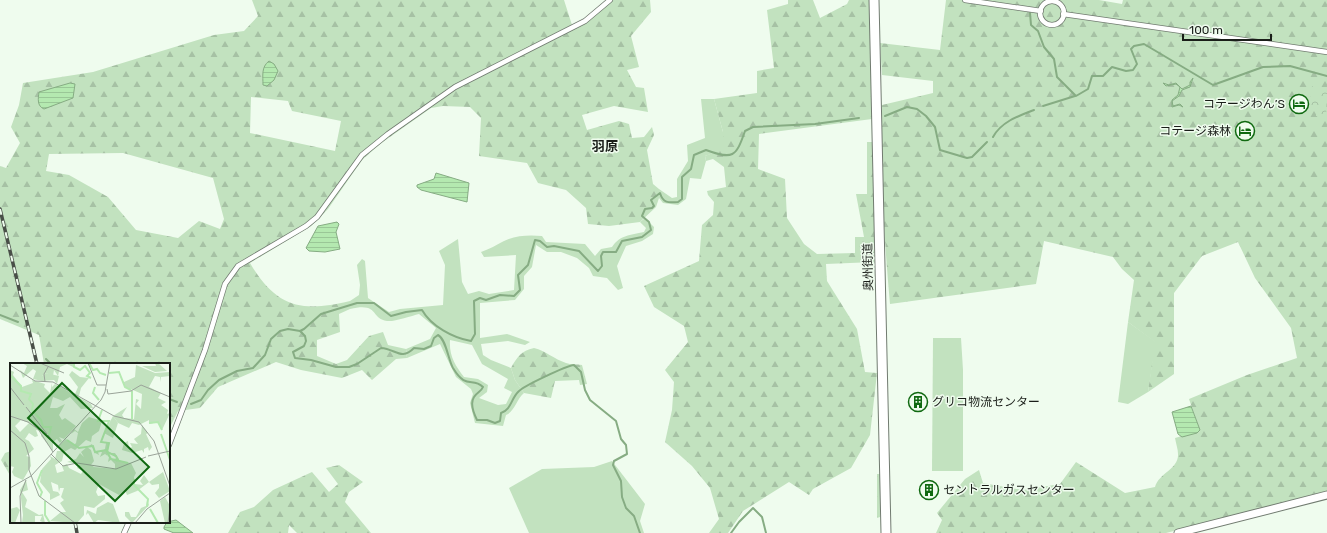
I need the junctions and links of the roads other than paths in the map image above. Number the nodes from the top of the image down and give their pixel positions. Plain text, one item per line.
1 (610, 0) edge
2 (874, 0) edge
3 (965, 0) edge
4 (1041, 11) junction
5 (1063, 14) junction
6 (1327, 52) edge
7 (170, 442) edge
8 (1327, 495) edge
9 (129, 523) edge
10 (124, 533) edge
11 (886, 533) edge
12 (1178, 533) edge

1 - 7 street
2 - 11 highway, 奥州街道
3 - 4 street
4 - 5 street
4 - 5 street
5 - 6 street
8 - 12 street
9 - 10 street

